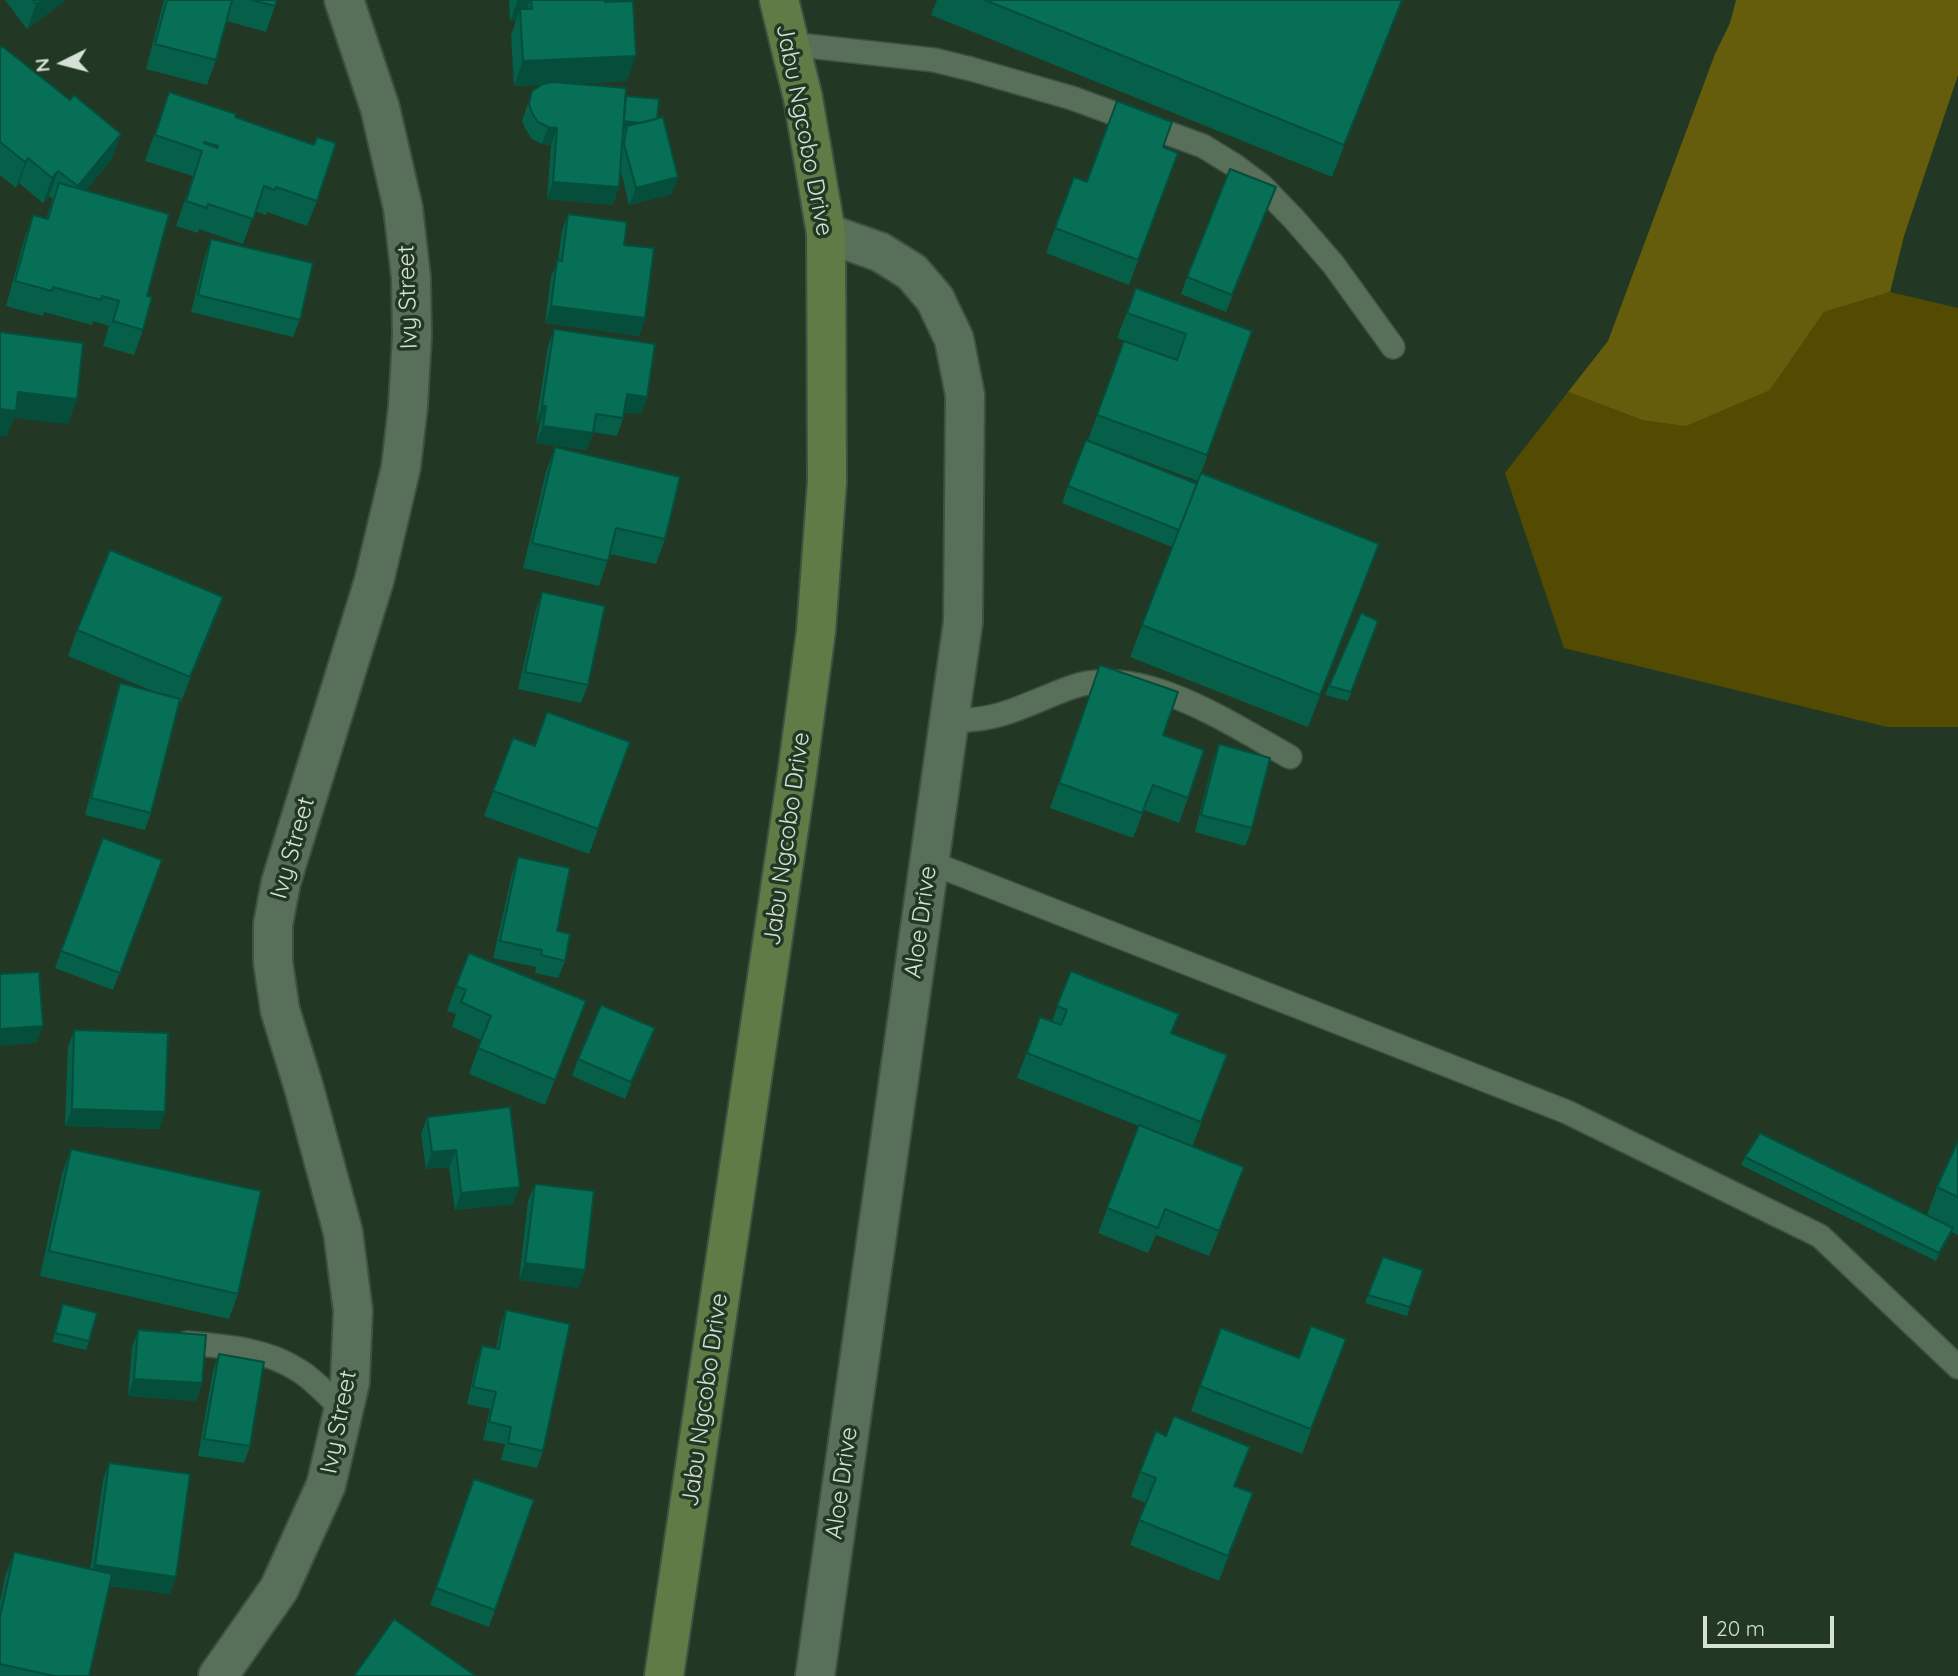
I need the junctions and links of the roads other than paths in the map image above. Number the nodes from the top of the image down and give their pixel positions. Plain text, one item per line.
1 (344, 0) edge
2 (779, 0) edge
3 (790, 44) junction
4 (826, 233) junction
5 (1393, 347) dead end
6 (949, 720) junction
7 (1290, 757) dead end
8 (929, 862) junction
9 (187, 1343) edge
10 (1958, 1367) edge
11 (343, 1410) junction
12 (219, 1676) edge
13 (664, 1676) edge
14 (815, 1676) edge

1 - 11 street, Ivy Street
2 - 3 main road, Jabu Ngcobo Drive
3 - 4 main road, Jabu Ngcobo Drive
3 - 5 lane
4 - 6 street, Aloe Drive
4 - 13 main road, Jabu Ngcobo Drive
6 - 7 lane
6 - 8 street, Aloe Drive
8 - 10 lane
8 - 14 street, Aloe Drive
9 - 11 lane
11 - 12 street, Ivy Street

